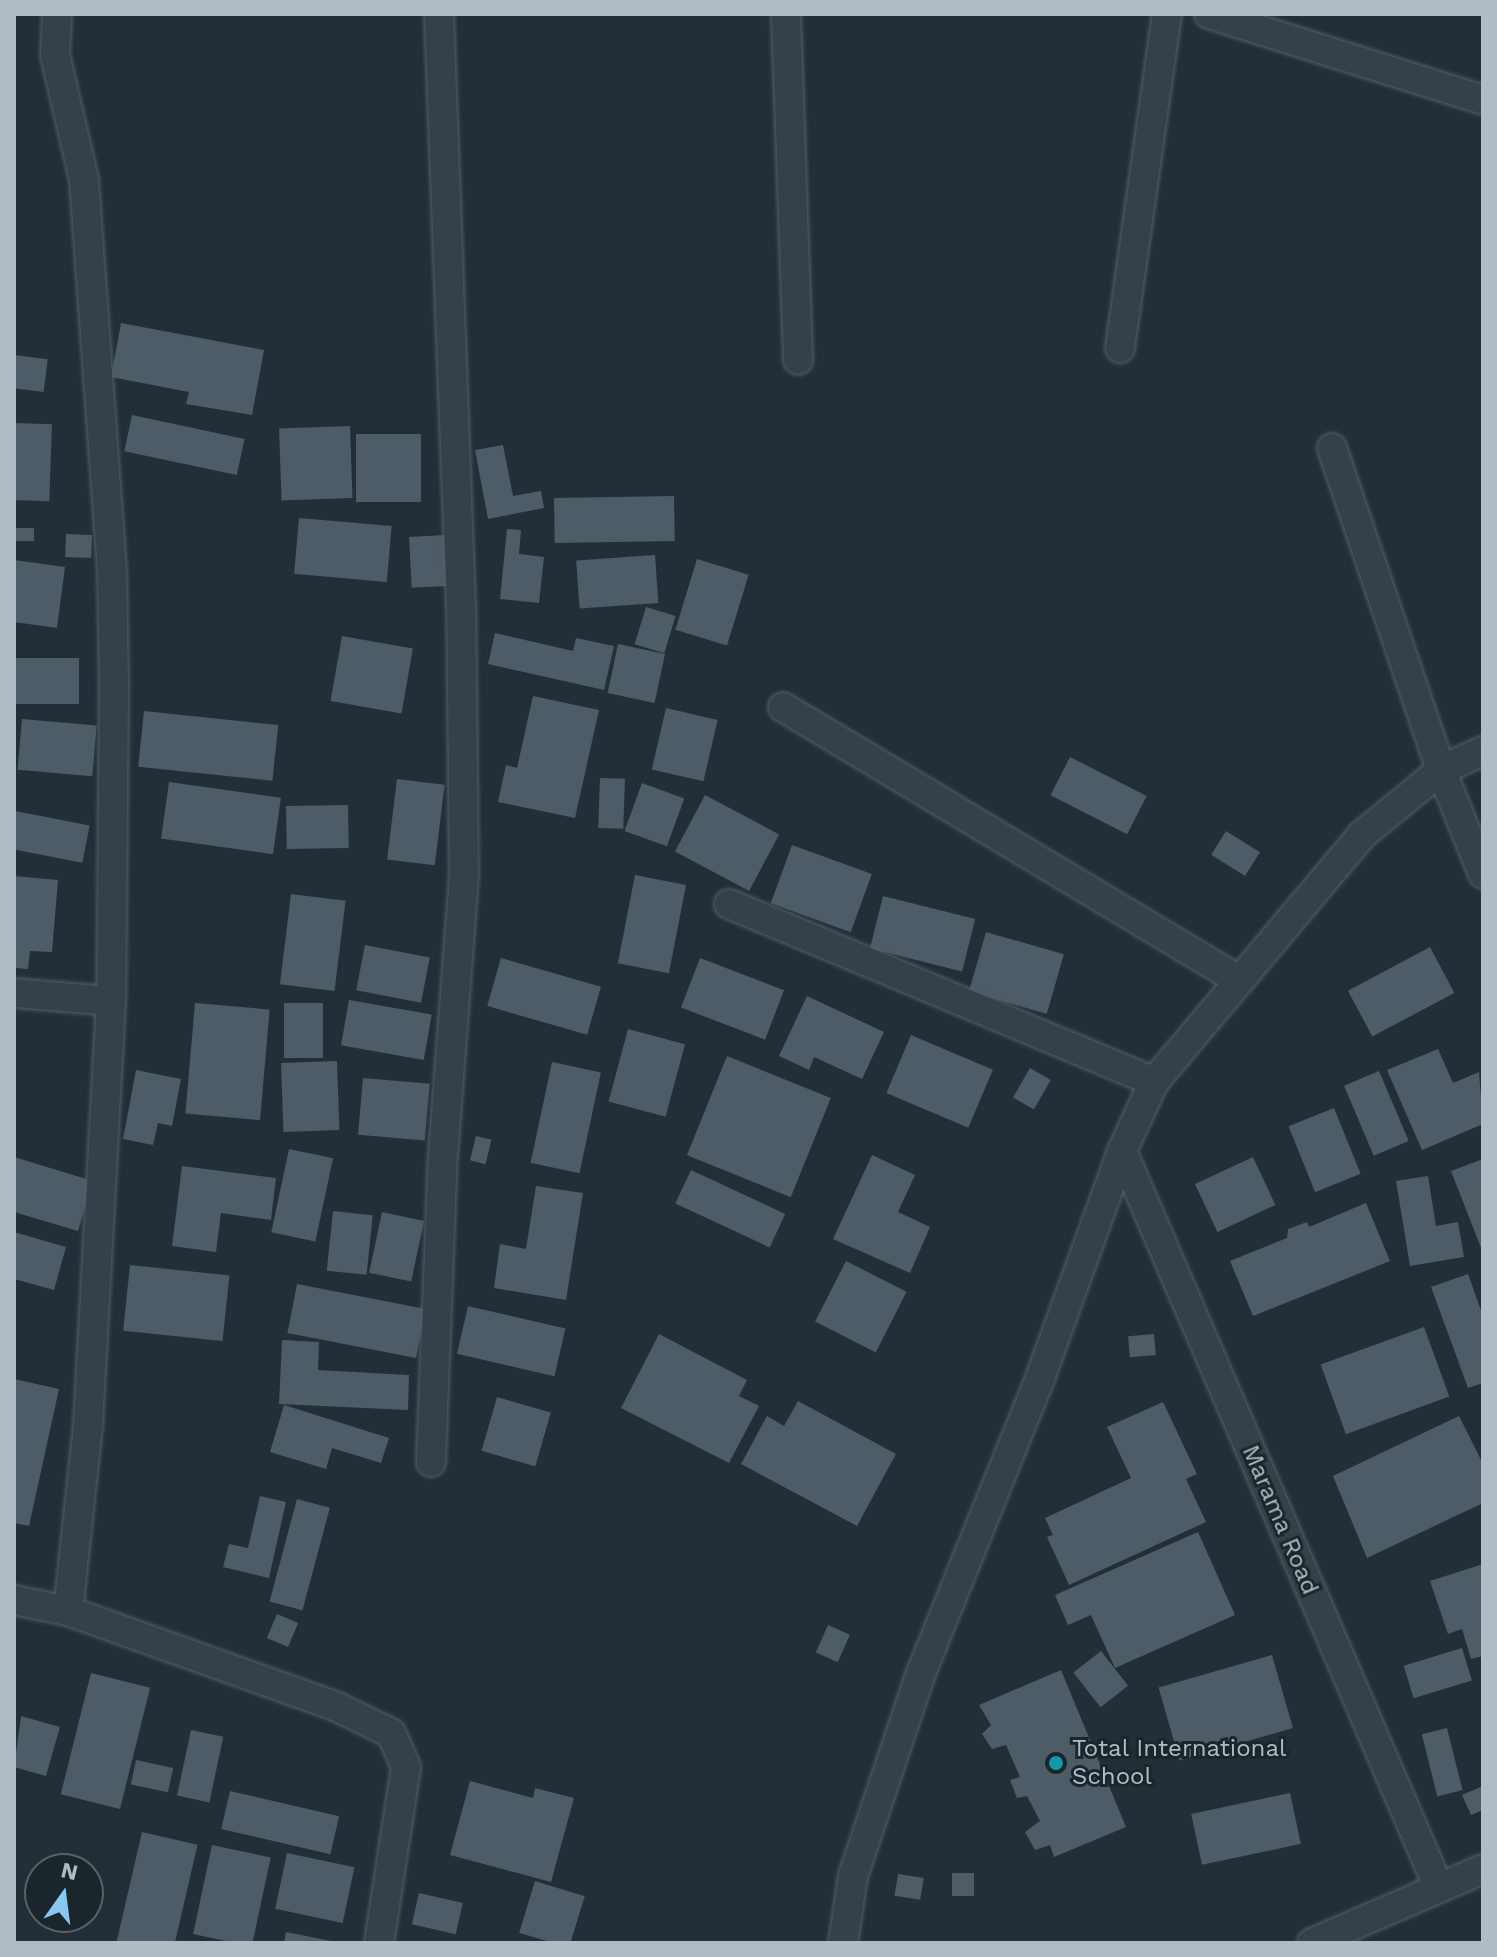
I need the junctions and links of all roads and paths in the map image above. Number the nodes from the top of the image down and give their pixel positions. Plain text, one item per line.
1 (57, 14) edge
2 (439, 14) edge
3 (786, 14) edge
4 (1167, 14) edge
5 (1209, 14) edge
6 (1483, 100) edge
7 (1120, 348) dead end
8 (798, 360) dead end
9 (1332, 448) dead end
10 (783, 707) dead end
11 (1483, 751) edge
12 (1441, 770) junction
13 (1483, 874) edge
14 (729, 904) dead end
15 (1237, 979) junction
16 (14, 993) edge
17 (111, 1001) junction
18 (1154, 1082) junction
19 (1122, 1151) junction
20 (431, 1462) dead end
21 (14, 1600) edge
22 (68, 1611) junction
23 (1483, 1869) edge
24 (1439, 1888) junction
25 (1326, 1940) edge
26 (379, 1943) edge
27 (843, 1943) edge

1 - 17 street
2 - 20 street
3 - 8 street
4 - 7 street
5 - 6 street
9 - 12 street
10 - 15 street
11 - 12 street
12 - 13 street
12 - 15 street
14 - 18 street
15 - 18 street
16 - 17 street
17 - 22 street
18 - 19 street
19 - 24 street, Marama Road
19 - 27 street
21 - 22 street
22 - 26 street
23 - 24 street
24 - 25 street

